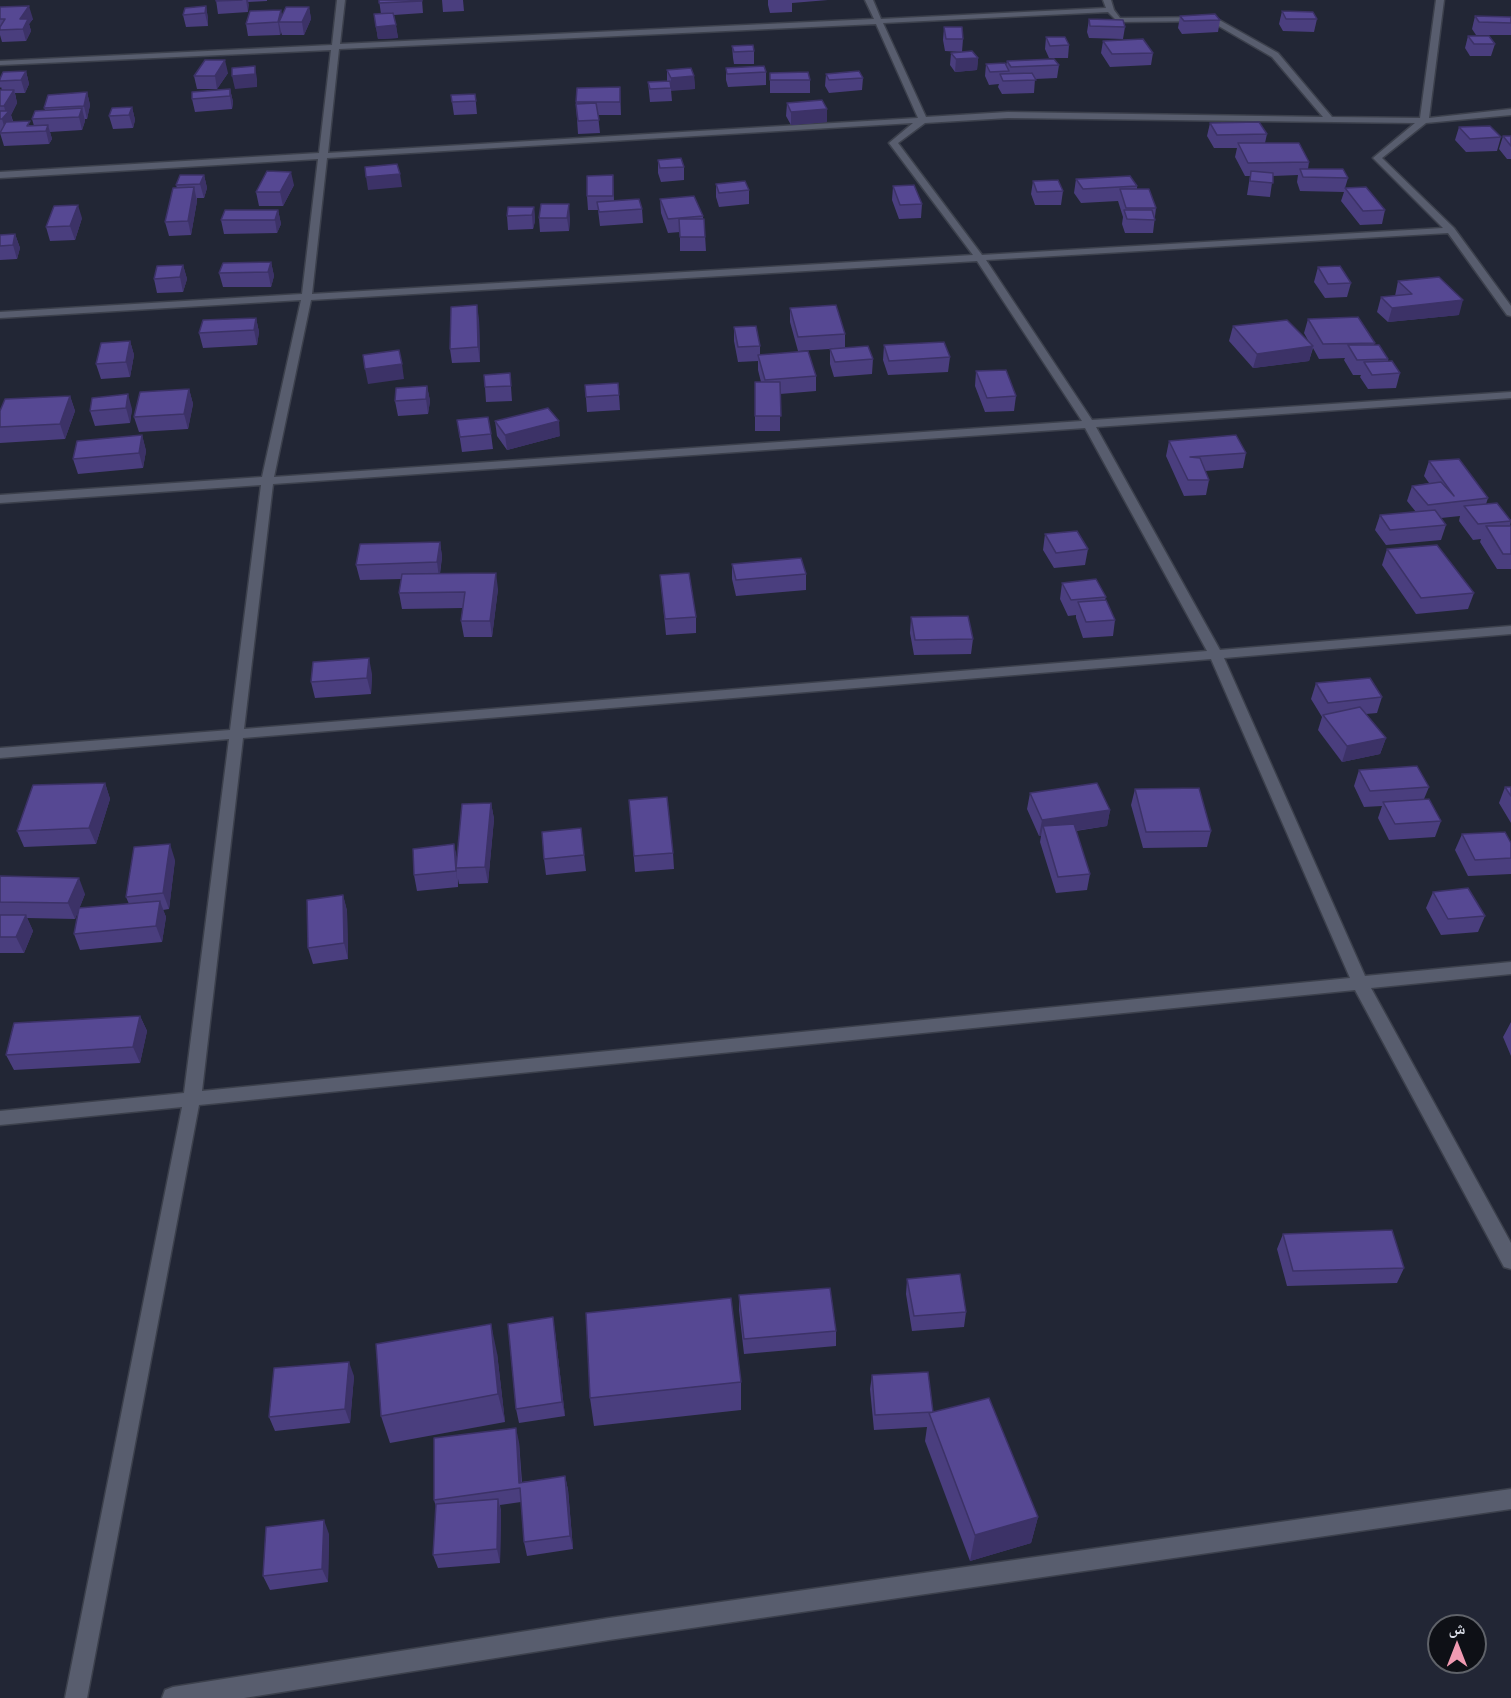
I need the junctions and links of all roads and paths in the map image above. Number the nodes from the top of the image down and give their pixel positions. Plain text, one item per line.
1 (341, 0) edge
2 (869, 0) edge
3 (1107, 0) edge
4 (1440, 0) edge
5 (1110, 10) junction
6 (878, 21) junction
7 (335, 47) junction
8 (0, 63) edge
9 (1511, 112) edge
10 (1329, 119) junction
11 (923, 120) junction
12 (1424, 121) junction
13 (325, 155) junction
14 (0, 175) edge
15 (1450, 230) junction
16 (979, 257) junction
17 (307, 297) junction
18 (1511, 313) edge
19 (0, 315) edge
20 (1511, 395) edge
21 (1089, 424) junction
22 (267, 481) junction
23 (0, 499) edge
24 (1511, 630) edge
25 (1216, 654) junction
26 (235, 734) junction
27 (0, 753) edge
28 (1511, 968) edge
29 (1360, 982) junction
30 (192, 1099) junction
31 (0, 1118) edge
32 (1511, 1261) edge
33 (1511, 1499) edge
34 (76, 1698) edge
35 (173, 1698) edge

1 - 7 street
2 - 6 street
3 - 5 street
4 - 12 street
5 - 6 street
5 - 10 street
6 - 7 street
6 - 11 street
7 - 8 street
7 - 13 street
9 - 12 street
10 - 11 street
10 - 12 street
11 - 13 street
11 - 16 street
12 - 15 street
13 - 14 street
13 - 17 street
15 - 16 street
15 - 18 street
16 - 17 street
16 - 21 street
17 - 19 street
17 - 22 street
20 - 21 street
21 - 22 street
21 - 25 street
22 - 23 street
22 - 26 street
24 - 25 street
25 - 26 street
25 - 29 street
26 - 27 street
26 - 30 street
28 - 29 street
29 - 30 street
29 - 32 street
30 - 31 street
30 - 34 street
33 - 35 street

